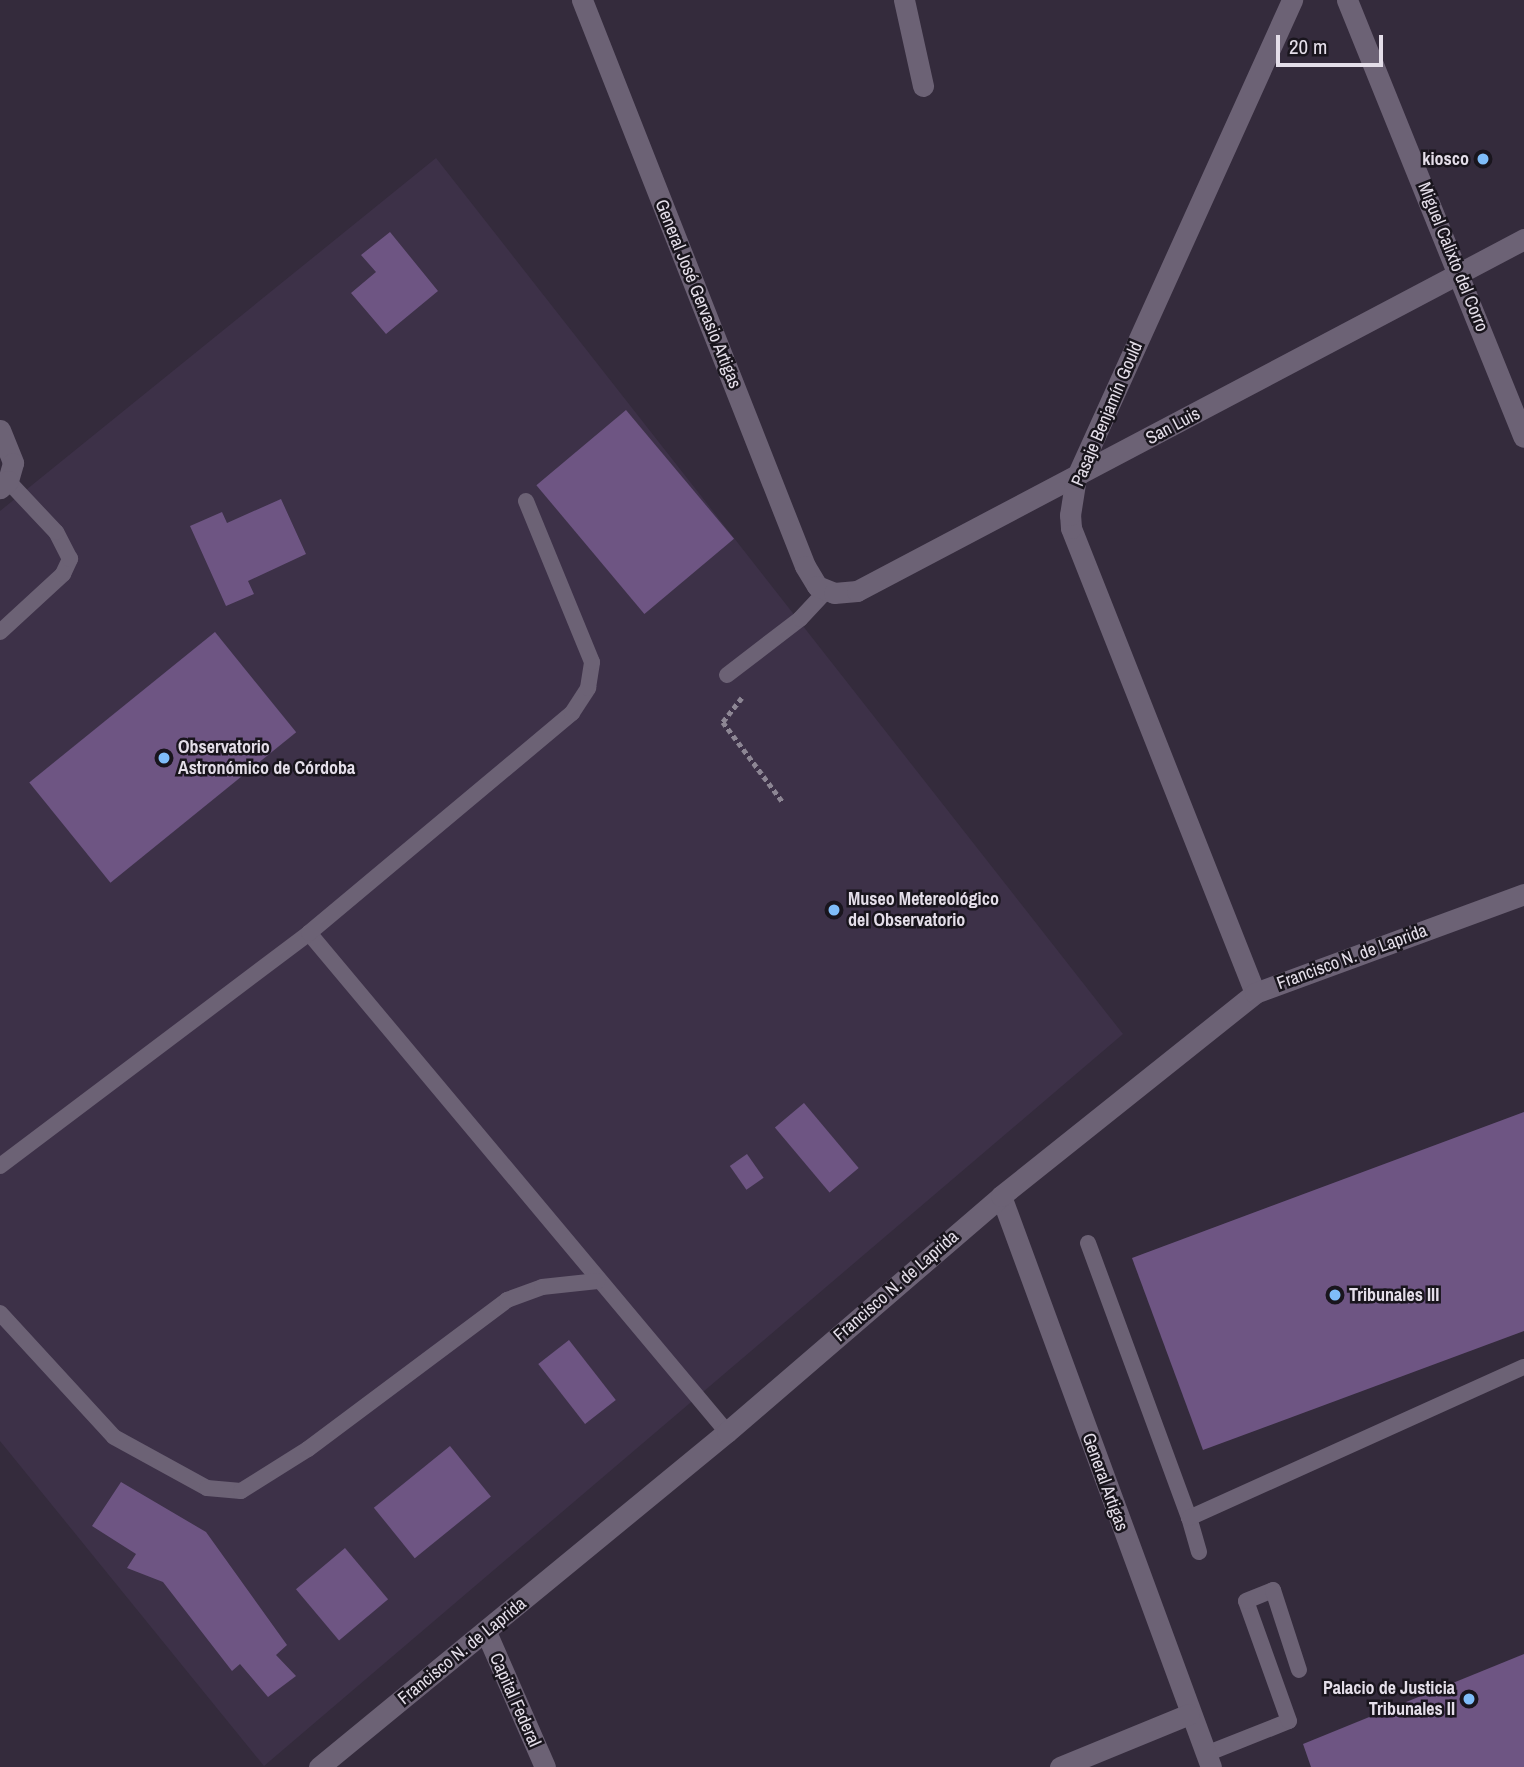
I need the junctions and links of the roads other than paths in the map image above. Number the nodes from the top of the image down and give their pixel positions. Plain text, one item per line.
1 (582, 0) edge
2 (904, 0) edge
3 (1292, 0) edge
4 (1347, 0) edge
5 (923, 86) dead end
6 (1524, 239) edge
7 (1460, 272) junction
8 (0, 430) edge
9 (1524, 437) edge
10 (1076, 478) junction
11 (4, 484) edge
12 (526, 501) dead end
13 (822, 588) junction
14 (0, 632) edge
15 (727, 675) dead end
16 (1524, 894) edge
17 (309, 933) junction
18 (1255, 993) junction
19 (0, 1166) edge
20 (1001, 1196) junction
21 (1088, 1242) dead end
22 (598, 1281) junction
23 (0, 1313) edge
24 (1524, 1367) edge
25 (727, 1432) junction
26 (1189, 1518) junction
27 (1199, 1552) dead end
28 (486, 1632) junction
29 (1299, 1670) dead end
30 (1189, 1714) junction
31 (1209, 1760) edge
32 (319, 1767) edge
33 (545, 1767) edge
34 (1060, 1767) edge

1 - 13 street, General José Gervasio Artigas
2 - 5 street
3 - 10 street, Pasaje Benjamín Gould
4 - 7 street, Miguel Calixto del Corro
6 - 7 street, San Luis
7 - 9 street, Miguel Calixto del Corro
7 - 10 street, San Luis
8 - 11 street
10 - 13 street, San Luis
10 - 18 street, Pasaje Benjamín Gould
11 - 14 lane
12 - 17 lane
13 - 15 lane
16 - 18 street, Francisco N. de Laprida
17 - 19 lane
17 - 22 lane
18 - 20 street, Francisco N. de Laprida
20 - 25 street, Francisco N. de Laprida
20 - 30 street, General Artigas
21 - 26 lane
22 - 23 lane
22 - 25 lane
24 - 26 lane
25 - 28 street, Francisco N. de Laprida
26 - 27 lane
28 - 32 street, Francisco N. de Laprida
28 - 33 street, Capital Federal
29 - 31 lane
30 - 31 street, General Artigas
30 - 34 street

